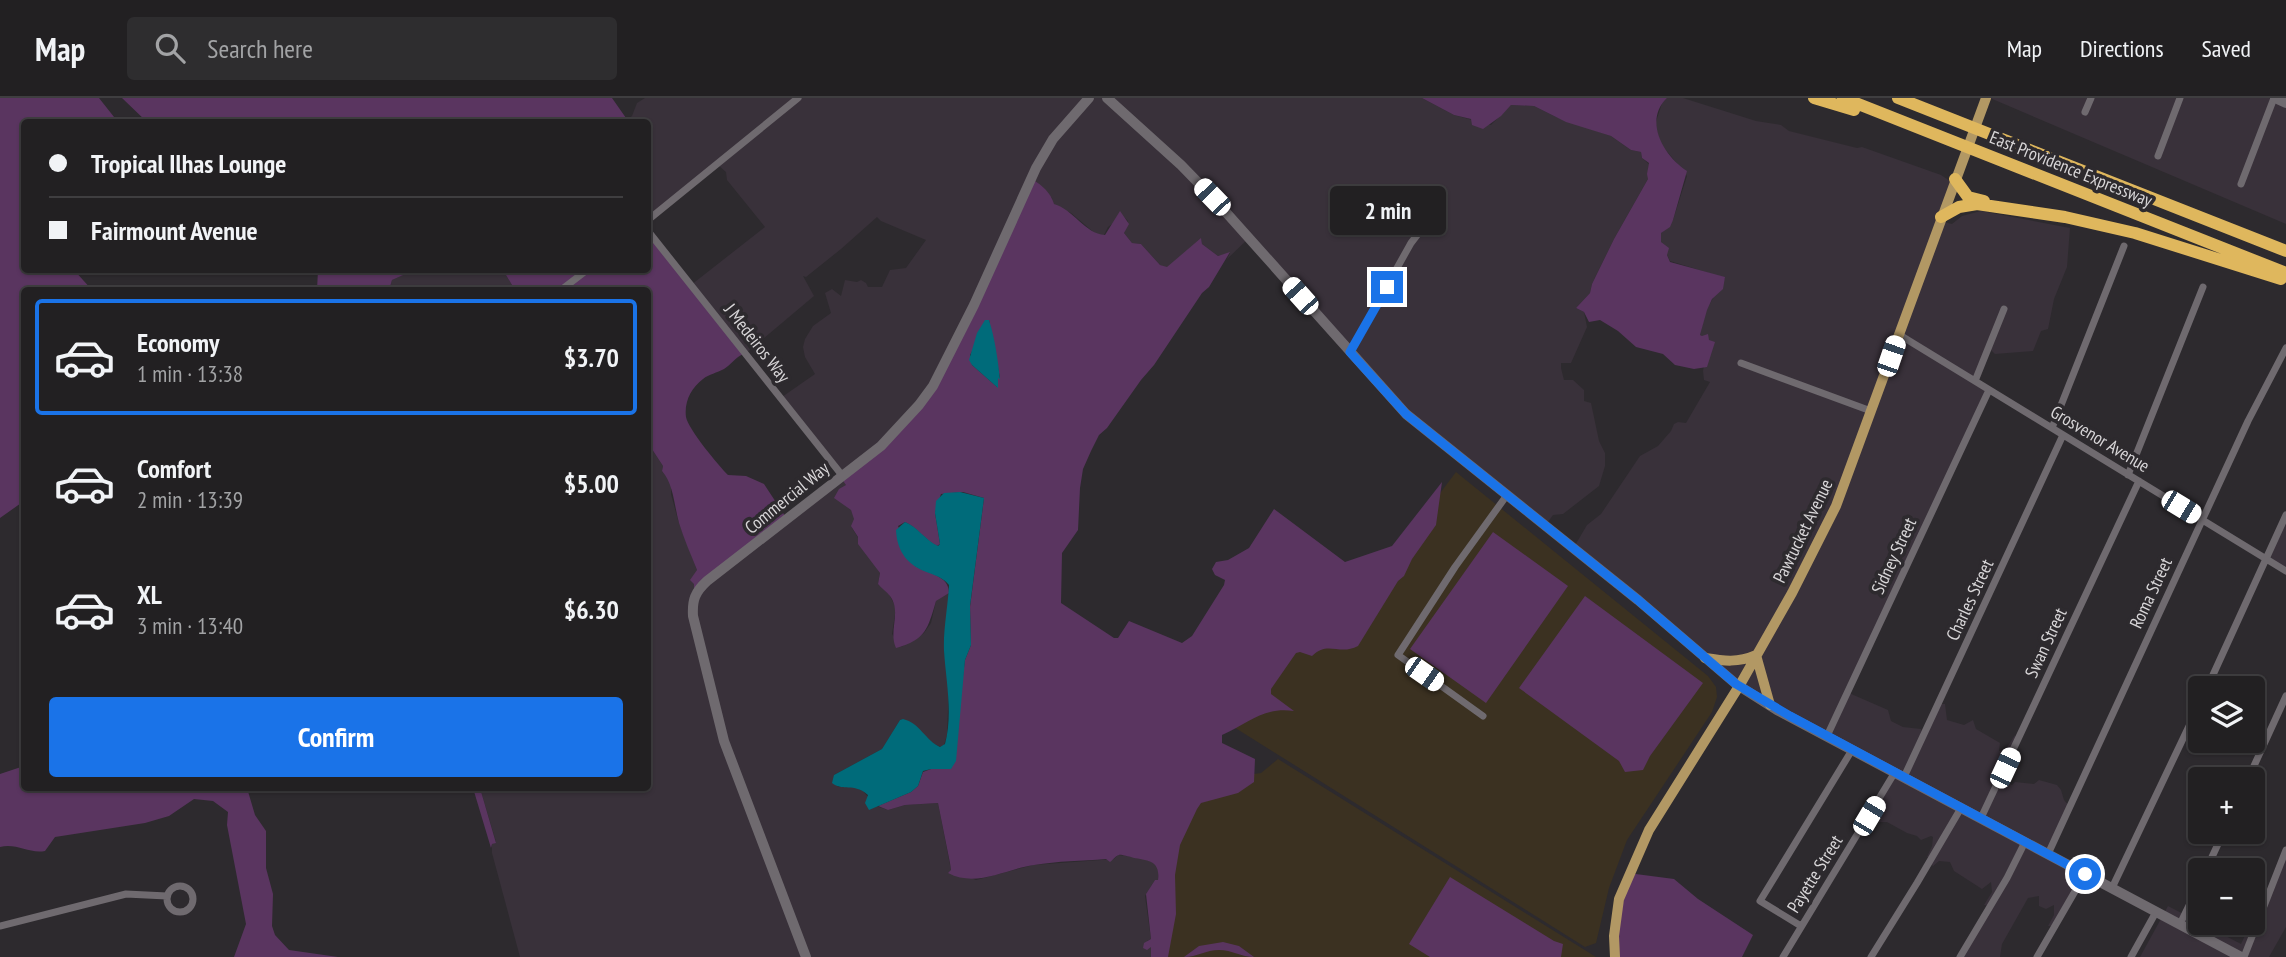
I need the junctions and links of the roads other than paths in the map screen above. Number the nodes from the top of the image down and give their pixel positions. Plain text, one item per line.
1 (798, 98) edge
2 (1089, 98) edge
3 (1107, 98) edge
4 (1814, 98) edge
5 (1843, 98) edge
6 (1898, 98) edge
7 (1908, 98) edge
8 (1986, 98) edge
9 (2091, 98) edge
10 (2180, 98) edge
11 (2275, 98) edge
12 (2286, 103) edge
13 (2084, 111) dead end
14 (1933, 112) junction
15 (1952, 141) junction
16 (2158, 156) dead end
17 (1955, 180) junction
18 (2117, 184) junction
19 (2241, 184) dead end
20 (2012, 209) junction
21 (651, 218) edge
22 (1941, 218) junction
23 (1424, 226) dead end
24 (651, 235) edge
25 (2286, 242) edge
26 (2124, 246) dead end
27 (2286, 251) edge
28 (583, 273) edge
29 (2286, 273) edge
30 (2286, 281) edge
31 (565, 287) edge
32 (2203, 287) dead end
33 (2004, 309) dead end
34 (1898, 334) junction
35 (2286, 349) edge
36 (1350, 352) junction
37 (1741, 363) dead end
38 (1975, 381) junction
39 (1989, 390) junction
40 (1871, 411) junction
41 (2052, 428) junction
42 (2063, 435) junction
43 (842, 474) junction
44 (2128, 475) junction
45 (2139, 481) junction
46 (1507, 495) junction
47 (2286, 515) edge
48 (2203, 520) junction
49 (2266, 558) junction
50 (2286, 571) edge
51 (1756, 655) junction
52 (1705, 658) junction
53 (2212, 676) edge
54 (1739, 685) junction
55 (2286, 696) edge
56 (1770, 705) junction
57 (1483, 716) dead end
58 (2188, 729) edge
59 (1826, 736) junction
60 (1852, 750) junction
61 (2253, 767) edge
62 (1899, 775) junction
63 (1961, 808) junction
64 (1981, 818) junction
65 (2025, 842) junction
66 (2286, 850) edge
67 (2048, 854) junction
68 (2085, 874) junction
69 (2112, 888) junction
70 (167, 896) dead end
71 (2188, 908) edge
72 (2156, 912) junction
73 (2180, 924) junction
74 (0, 926) edge
75 (1801, 926) junction
76 (2239, 956) edge
77 (806, 957) edge
78 (1615, 957) edge
79 (1783, 957) edge
80 (1871, 957) edge
81 (1960, 957) edge
82 (2037, 957) edge
83 (2131, 957) edge

1 - 21 street
2 - 43 main road, Commercial Way
3 - 36 main road
4 - 15 highway
5 - 15 highway, East Providence Expressway
6 - 14 highway, East Providence Expressway
7 - 14 highway
8 - 17 main road, Pawtucket Avenue
9 - 13 street
10 - 16 street
11 - 12 main road
11 - 19 street
14 - 18 highway, East Providence Expressway
15 - 29 highway, East Providence Expressway
17 - 20 highway
17 - 22 main road, Pawtucket Avenue
18 - 25 highway
18 - 27 highway, East Providence Expressway
20 - 22 highway
20 - 30 highway
22 - 34 main road, Pawtucket Avenue
23 - 36 street
24 - 43 street, J Medeiros Way
26 - 41 street
28 - 31 street
32 - 44 street
33 - 38 street
34 - 38 street, Grosvenor Avenue
34 - 40 main road, Pawtucket Avenue
35 - 48 street, Roma Street
36 - 46 main road
37 - 40 street
38 - 39 street, Grosvenor Avenue
39 - 41 street, Grosvenor Avenue
39 - 59 street, Sidney Street
40 - 51 main road, Pawtucket Avenue
41 - 42 street, Grosvenor Avenue
42 - 44 street, Grosvenor Avenue
42 - 62 street, Charles Street
43 - 77 main road, Commercial Way
44 - 45 street, Grosvenor Avenue
45 - 48 street, Grosvenor Avenue
45 - 64 street, Swan Street
46 - 52 main road
46 - 57 street
47 - 49 street
48 - 49 street, Grosvenor Avenue
48 - 67 street, Roma Street
49 - 50 street, Grosvenor Avenue
49 - 53 street
51 - 52 main road
51 - 54 main road, Pawtucket Avenue
51 - 56 main road
52 - 54 main road
54 - 56 main road
54 - 78 main road, Pawtucket Avenue
55 - 61 street
56 - 59 main road
58 - 69 street
59 - 60 main road
60 - 62 main road
60 - 75 street
62 - 63 main road
62 - 75 street, Payette Street
63 - 64 main road
63 - 80 street
64 - 65 main road
65 - 67 main road
65 - 81 street
66 - 76 street
67 - 68 main road
68 - 69 main road
68 - 82 street
69 - 72 main road
70 - 74 street
71 - 73 street
72 - 73 main road
72 - 83 street
73 - 76 main road
75 - 79 street, Payette Street

